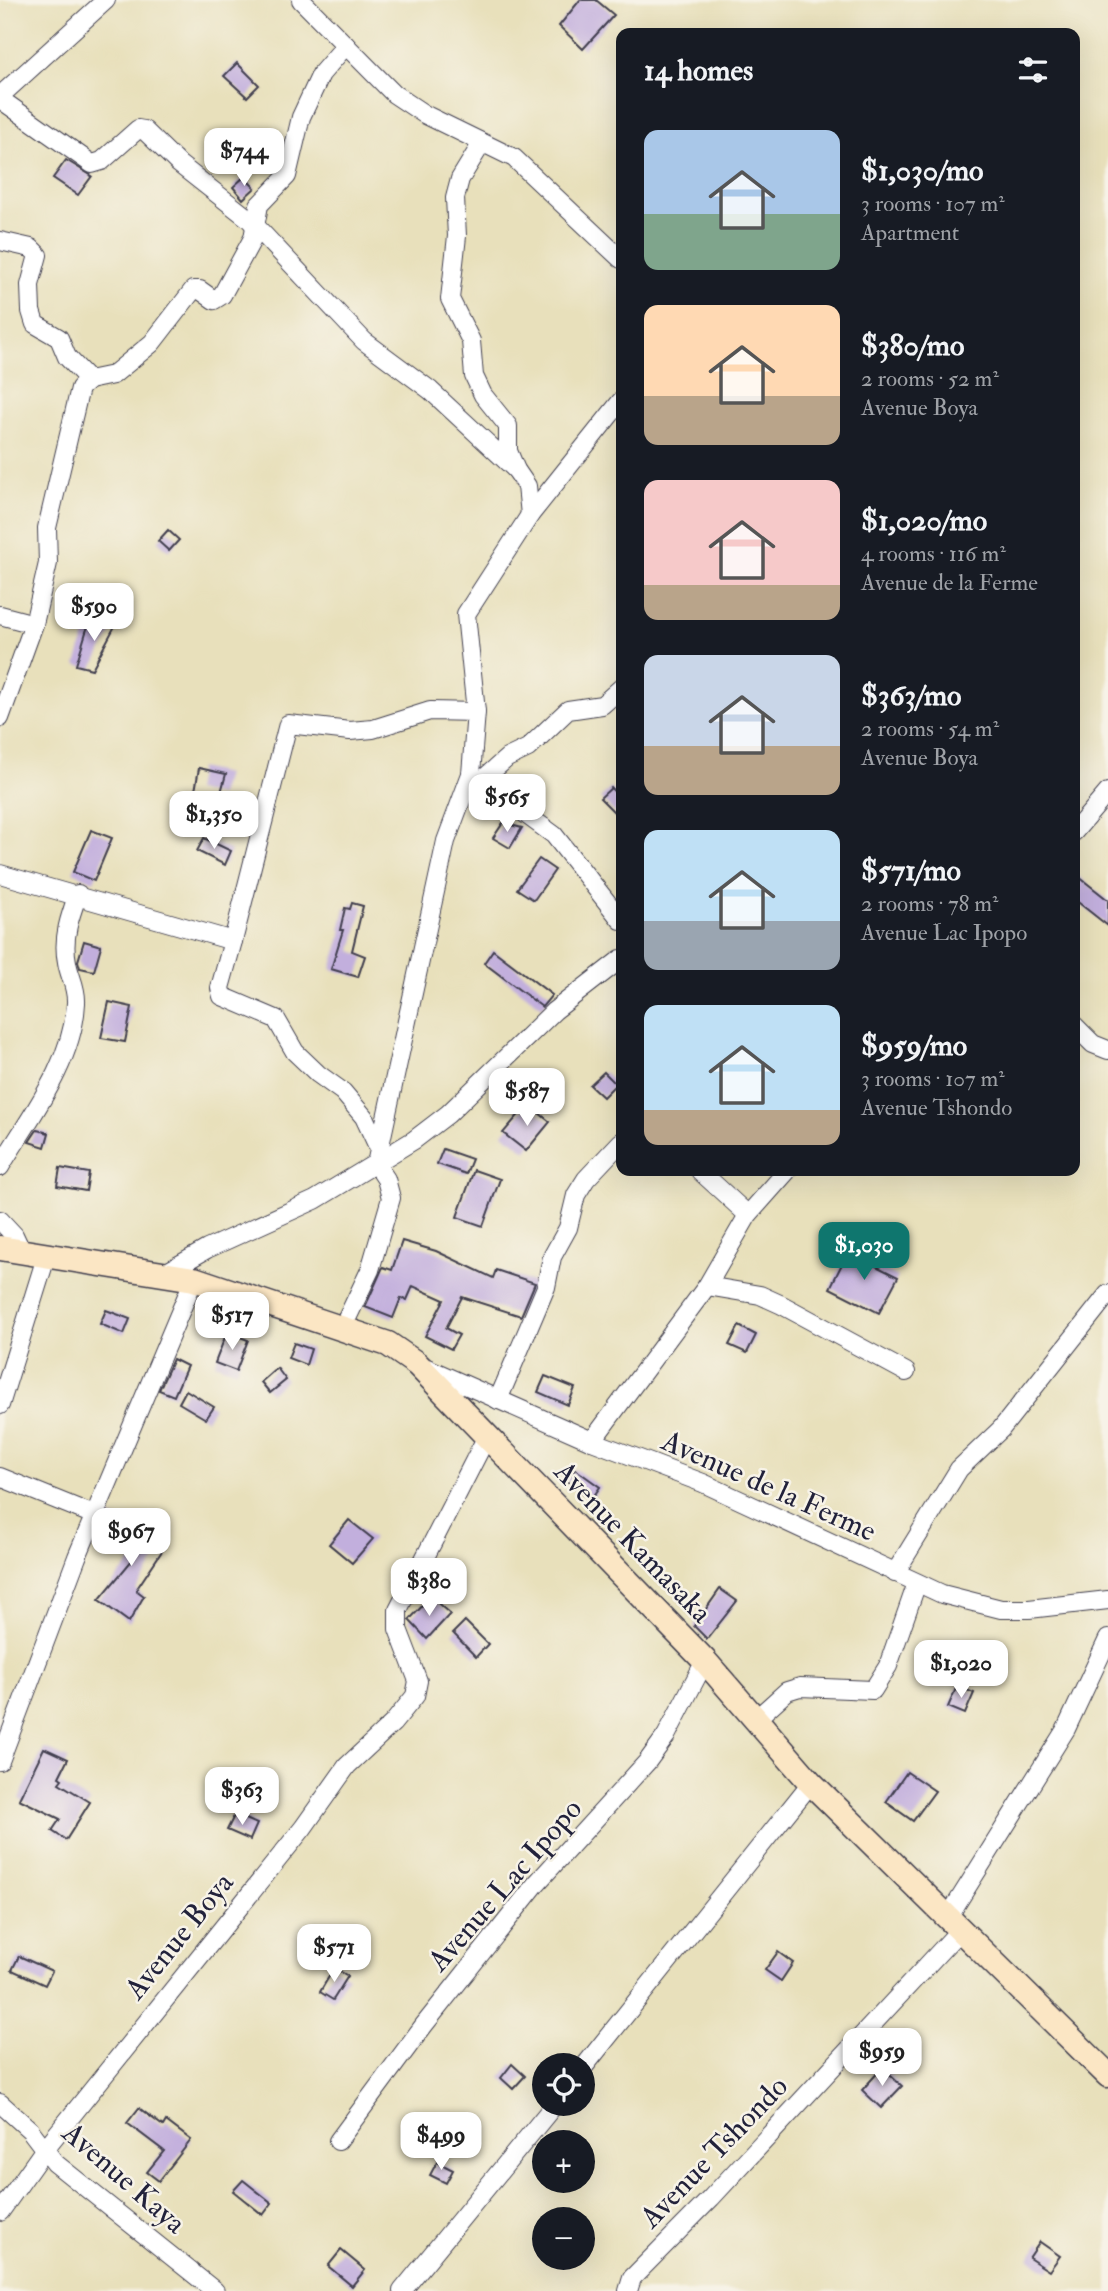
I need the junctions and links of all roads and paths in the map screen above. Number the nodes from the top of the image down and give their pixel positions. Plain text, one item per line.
1 (106, 0) edge
2 (301, 0) edge
3 (346, 45) junction
4 (0, 97) edge
5 (482, 142) junction
6 (255, 226) junction
7 (0, 241) edge
8 (616, 254) edge
9 (89, 380) junction
10 (616, 407) edge
11 (516, 470) junction
12 (530, 515) junction
13 (0, 615) edge
14 (34, 624) junction
15 (616, 692) edge
16 (476, 712) junction
17 (0, 719) edge
18 (476, 777) junction
19 (1108, 792) edge
20 (1080, 825) edge
21 (0, 874) edge
22 (78, 894) junction
23 (616, 914) edge
24 (233, 941) junction
25 (616, 963) edge
26 (1080, 1032) edge
27 (1108, 1050) edge
28 (616, 1147) edge
29 (377, 1156) junction
30 (0, 1167) edge
31 (705, 1176) edge
32 (783, 1176) edge
33 (748, 1215) junction
34 (0, 1220) edge
35 (10, 1249) edge
36 (47, 1254) junction
37 (165, 1273) junction
38 (194, 1279) junction
39 (707, 1286) junction
40 (1108, 1294) edge
41 (342, 1329) junction
42 (417, 1364) junction
43 (906, 1372) dead end
44 (498, 1399) junction
45 (0, 1405) edge
46 (487, 1436) junction
47 (592, 1441) junction
48 (0, 1477) edge
49 (94, 1515) junction
50 (895, 1573) junction
51 (917, 1583) junction
52 (1108, 1600) edge
53 (1108, 1639) edge
54 (705, 1661) junction
55 (756, 1719) junction
56 (0, 1761) edge
57 (811, 1783) junction
58 (953, 1924) junction
59 (594, 2053) edge
60 (1108, 2076) edge
61 (0, 2103) edge
62 (545, 2116) edge
63 (338, 2141) dead end
64 (44, 2150) junction
65 (0, 2212) edge
66 (215, 2291) edge
67 (402, 2291) edge
68 (628, 2291) edge

1 - 4 street
2 - 3 street
3 - 5 street
3 - 6 street
4 - 6 street
5 - 8 street
5 - 11 street
6 - 9 street
6 - 11 street
7 - 9 street
9 - 14 street
10 - 12 street
11 - 12 street
12 - 16 street
13 - 14 street
14 - 17 street
15 - 18 street
16 - 18 street
16 - 24 street
18 - 23 street
18 - 29 street
19 - 20 street
21 - 22 street
22 - 24 street
22 - 30 street
24 - 29 street
25 - 29 street
26 - 27 street
28 - 44 street
29 - 37 street
29 - 41 street
31 - 33 street
32 - 33 street
33 - 39 street
34 - 35 street
35 - 36 street, Avenue Kamasaka
36 - 37 street, Avenue Kamasaka
36 - 45 street
37 - 38 street, Avenue Kamasaka
38 - 41 street, Avenue Kamasaka
38 - 49 street
39 - 43 street
39 - 47 street
40 - 50 street
41 - 42 street, Avenue Kamasaka
42 - 44 street, Avenue de la Ferme
42 - 46 street, Avenue Kamasaka
44 - 47 street, Avenue de la Ferme
46 - 54 street, Avenue Kamasaka
46 - 64 street, Avenue Boya
47 - 50 street, Avenue de la Ferme
48 - 49 street
49 - 56 street
50 - 51 street, Avenue de la Ferme
51 - 52 street, Avenue de la Ferme
51 - 55 street
53 - 58 street, Avenue Tshondo
54 - 55 street, Avenue Kamasaka
54 - 63 street, Avenue Lac Ipopo
55 - 57 street, Avenue Kamasaka
57 - 58 street, Avenue Kamasaka
57 - 59 street
58 - 60 street, Avenue Kamasaka
58 - 68 street, Avenue Tshondo
61 - 64 street, Avenue Kaya
62 - 67 street
64 - 65 street, Avenue Boya
64 - 66 street, Avenue Kaya

